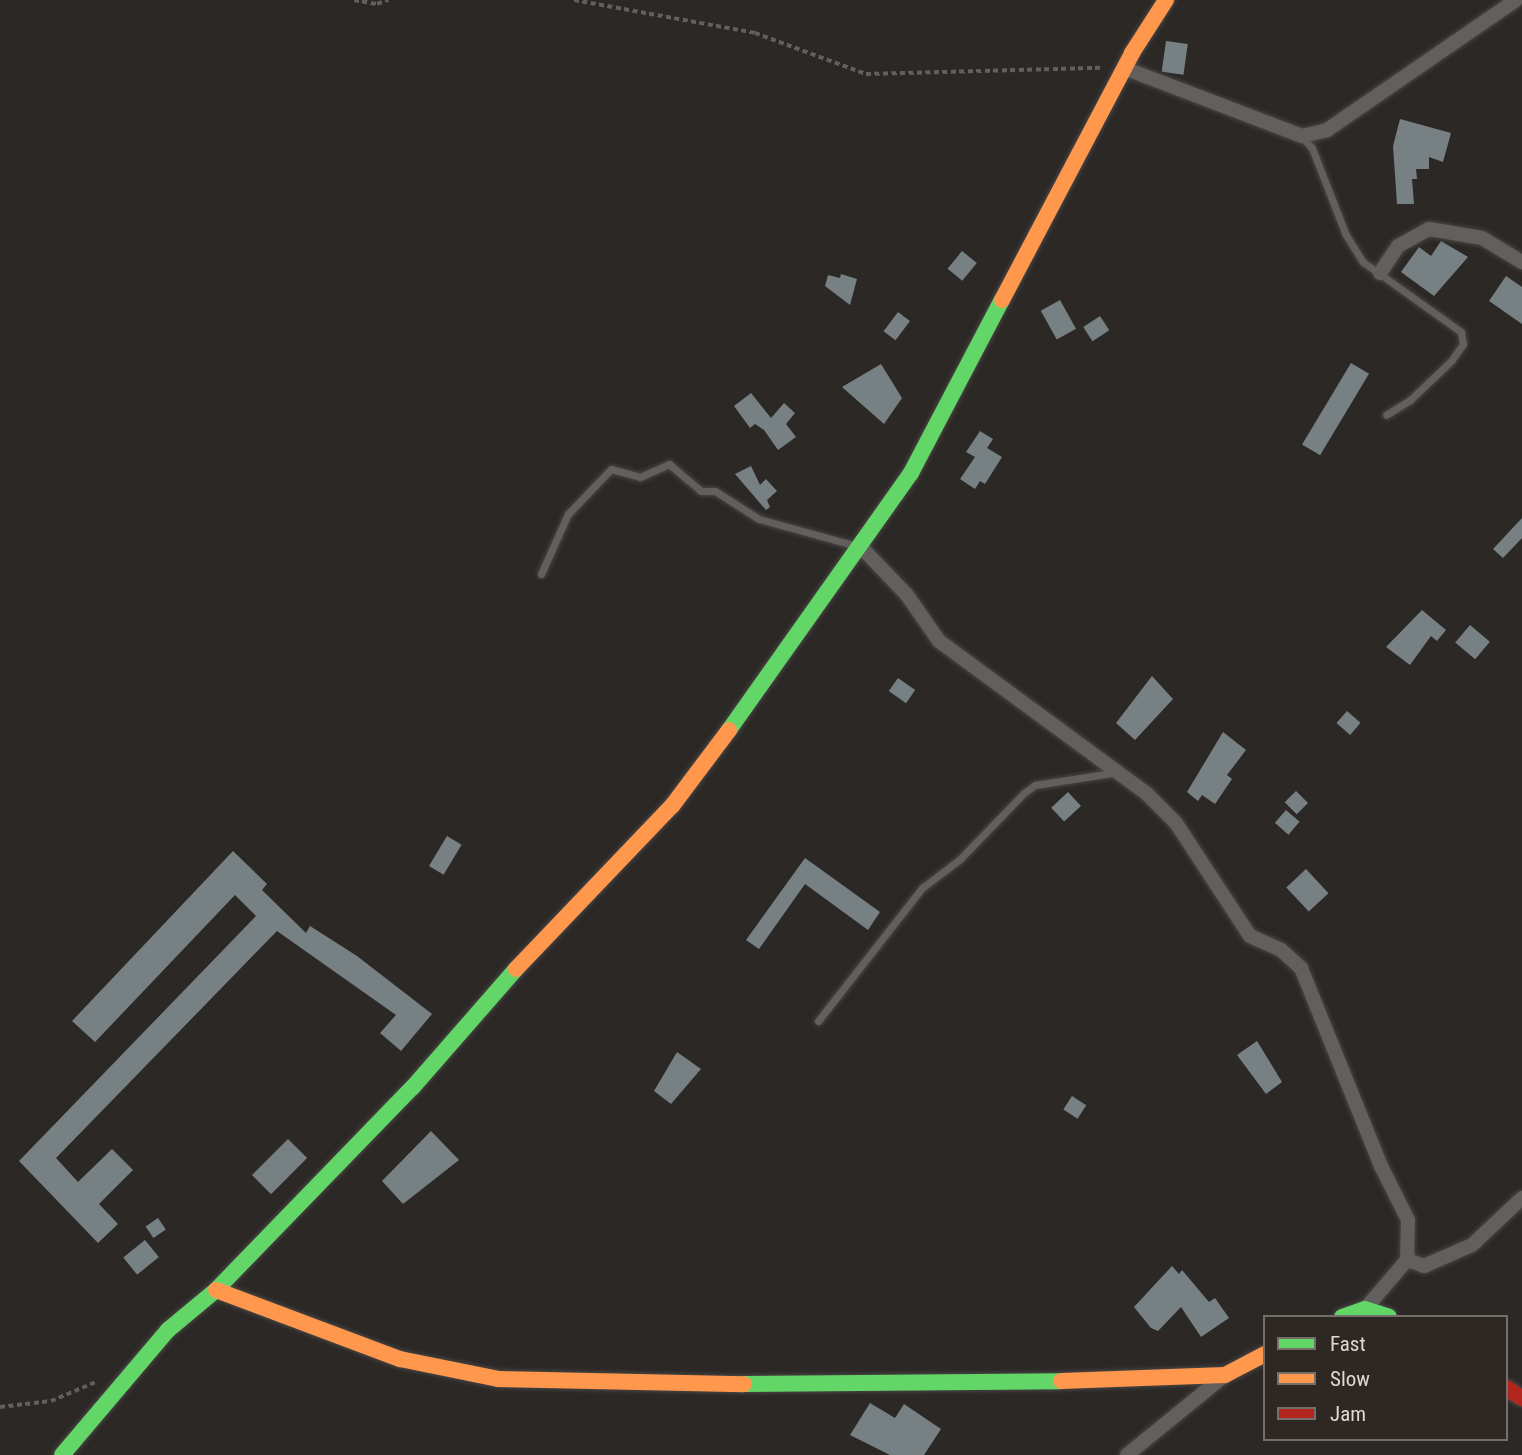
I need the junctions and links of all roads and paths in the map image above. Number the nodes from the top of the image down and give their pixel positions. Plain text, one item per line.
1 (354, 0) edge
2 (388, 0) edge
3 (574, 0) edge
4 (1166, 0) edge
5 (1512, 1) edge
6 (1124, 68) junction
7 (1302, 136) junction
8 (1522, 262) edge
9 (1380, 273) junction
10 (1386, 415) dead end
11 (862, 547) junction
12 (541, 574) dead end
13 (1112, 773) junction
14 (818, 1021) dead end
15 (1522, 1198) edge
16 (1407, 1260) junction
17 (216, 1290) junction
18 (1366, 1309) junction
19 (1348, 1315) edge
20 (1383, 1315) edge
21 (1263, 1355) edge
22 (1225, 1375) junction
23 (101, 1380) dead end
24 (0, 1407) edge
25 (62, 1455) edge
26 (1127, 1455) edge

1 - 2 path
3 - 6 path
4 - 6 street
5 - 7 street
6 - 7 street
6 - 11 street
7 - 9 lane
8 - 9 street
9 - 10 lane
11 - 12 lane
11 - 13 street
11 - 17 street
13 - 14 lane
13 - 16 street
15 - 16 street
16 - 18 street
17 - 22 street
17 - 25 street
18 - 19 street
18 - 20 street
21 - 22 street
22 - 26 street
23 - 24 path

